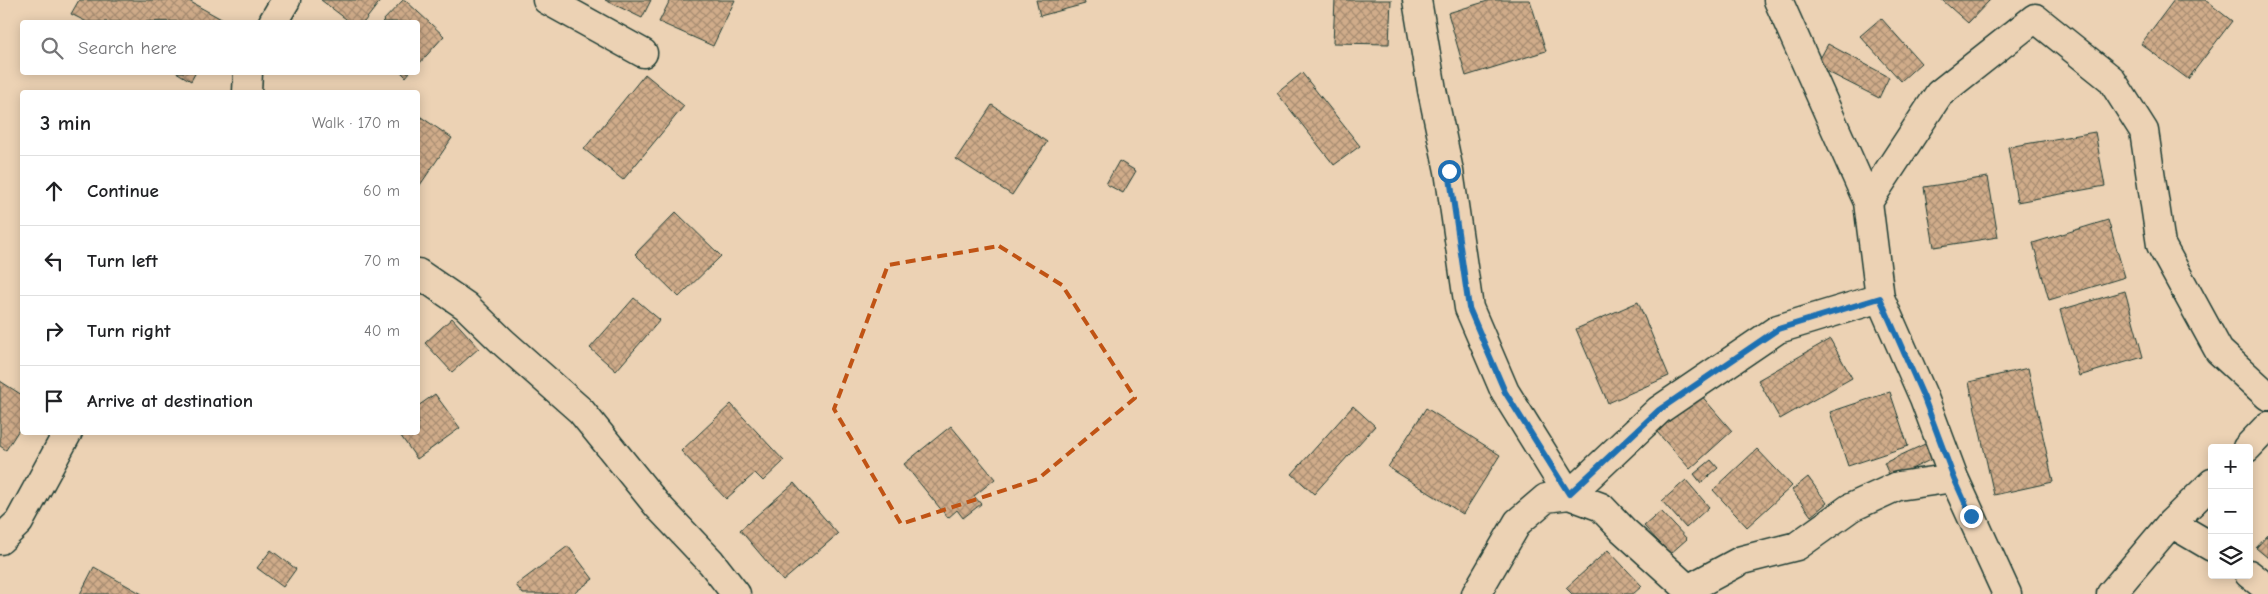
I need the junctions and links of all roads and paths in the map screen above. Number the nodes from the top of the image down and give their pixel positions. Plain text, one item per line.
1 (286, 0) edge
2 (547, 0) edge
3 (1417, 0) edge
4 (1778, 0) edge
5 (274, 20) edge
6 (642, 53) dead end
7 (248, 75) edge
8 (247, 90) edge
9 (1868, 202) junction
10 (420, 274) edge
11 (1880, 298) junction
12 (2268, 396) edge
13 (2268, 426) edge
14 (66, 435) edge
15 (2250, 444) edge
16 (1954, 478) junction
17 (2208, 487) edge
18 (1569, 494) junction
19 (2171, 523) junction
20 (0, 540) edge
21 (2208, 545) edge
22 (2253, 577) edge
23 (2268, 589) edge
24 (736, 594) edge
25 (1476, 594) edge
26 (2007, 594) edge
27 (2111, 594) edge

1 - 5 street
2 - 6 street
3 - 18 street
4 - 9 street
7 - 8 street
9 - 11 street
9 - 12 street
10 - 24 street
11 - 16 street
11 - 18 street
13 - 15 street
14 - 20 street
16 - 18 street
16 - 26 street
17 - 19 street
18 - 25 street
19 - 21 street
19 - 27 street
22 - 23 street

